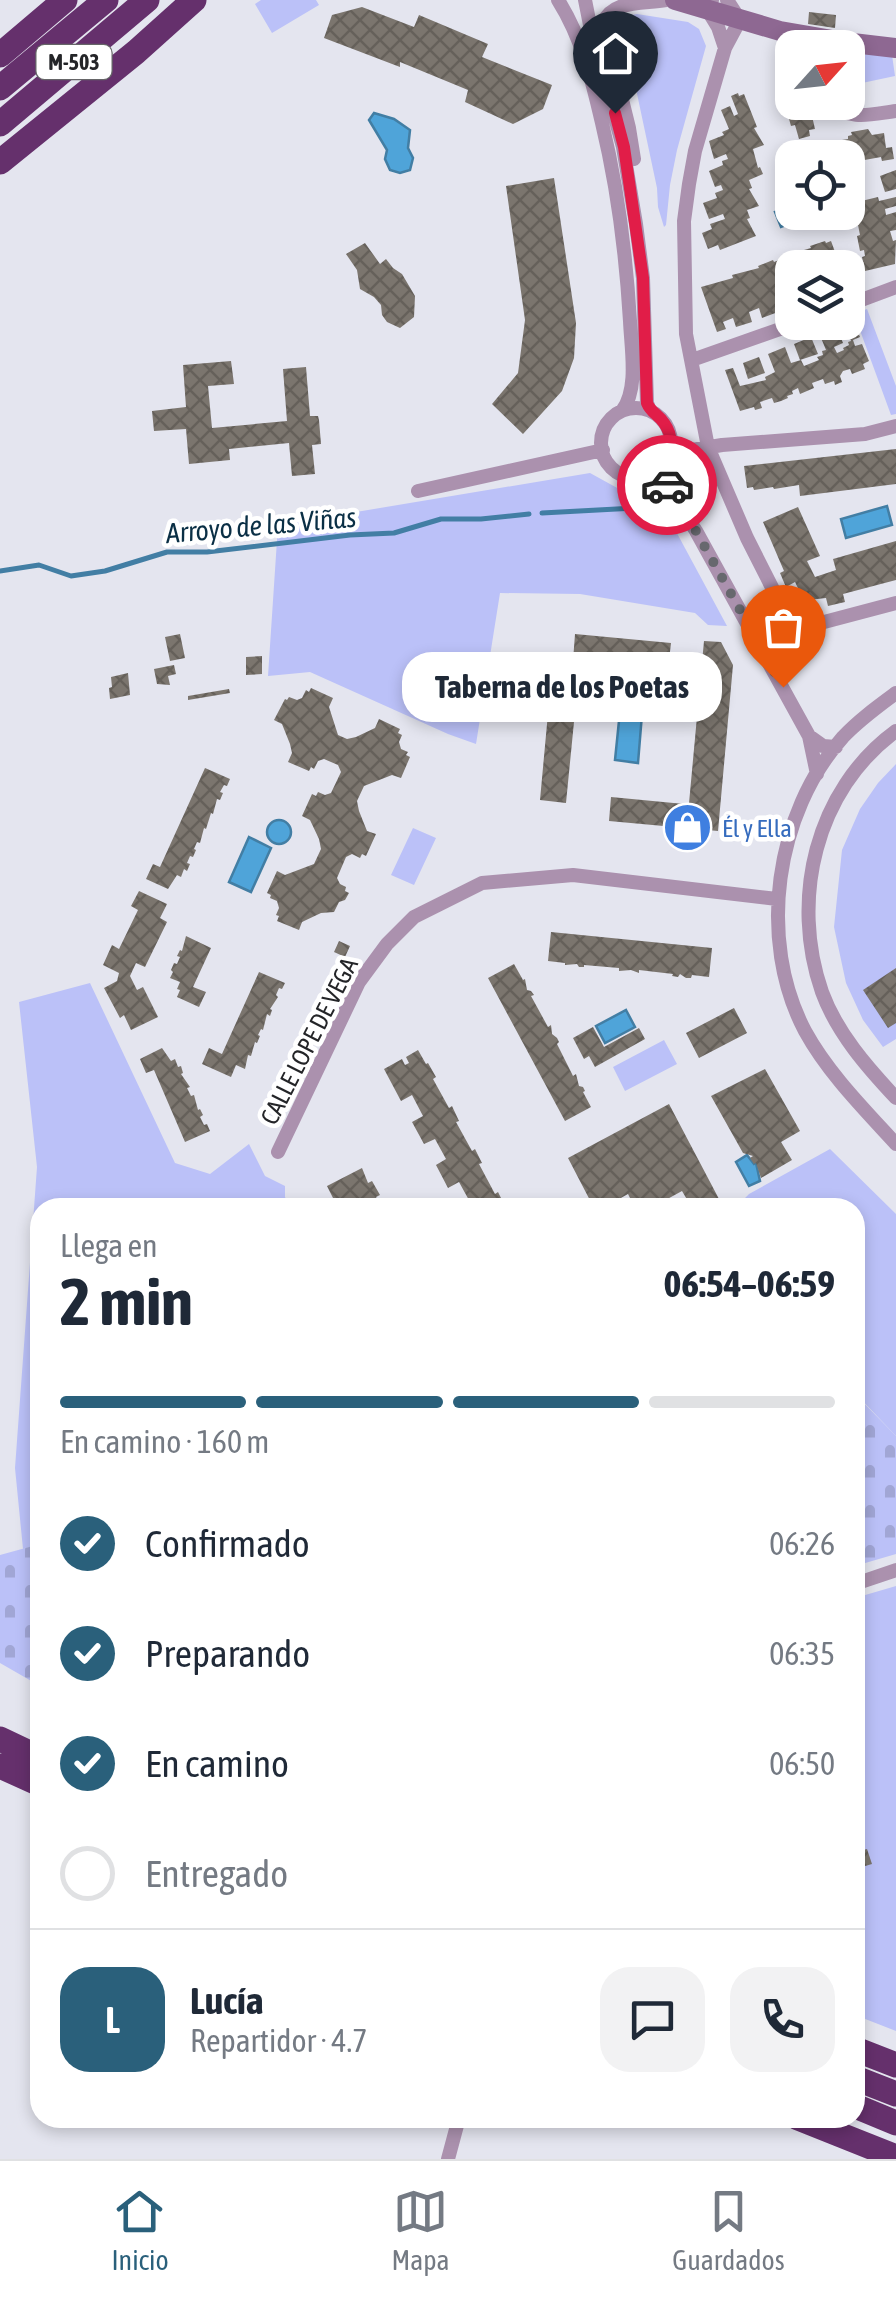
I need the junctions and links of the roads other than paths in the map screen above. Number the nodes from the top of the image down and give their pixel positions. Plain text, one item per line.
1 (52, 0) edge
2 (65, 0) edge
3 (106, 0) edge
4 (147, 0) edge
5 (194, 0) edge
6 (558, 0) edge
7 (586, 0) edge
8 (666, 0) edge
9 (676, 0) edge
10 (728, 0) edge
11 (709, 5) edge
12 (740, 20) junction
13 (726, 48) junction
14 (896, 48) edge
15 (0, 53) edge
16 (0, 88) edge
17 (896, 111) edge
18 (865, 115) edge
19 (0, 124) edge
20 (0, 162) edge
21 (631, 194) junction
22 (896, 287) edge
23 (865, 299) edge
24 (775, 331) edge
25 (692, 360) junction
26 (622, 411) junction
27 (650, 411) junction
28 (896, 426) edge
29 (671, 445) junction
30 (708, 447) junction
31 (602, 450) junction
32 (656, 471) junction
33 (418, 491) dead end
34 (896, 603) edge
35 (896, 693) edge
36 (896, 731) edge
37 (809, 736) junction
38 (836, 747) junction
39 (816, 774) junction
40 (777, 899) junction
41 (896, 1098) edge
42 (896, 1144) edge
43 (278, 1152) dead end
44 (896, 1570) edge
45 (865, 1581) edge
46 (0, 1739) edge
47 (30, 1753) edge
48 (0, 1766) edge
49 (30, 1780) edge
50 (865, 2054) edge
51 (896, 2065) edge
52 (865, 2082) edge
53 (896, 2094) edge
54 (865, 2110) edge
55 (896, 2122) edge
56 (456, 2128) edge
57 (823, 2128) edge
58 (896, 2157) edge
59 (448, 2159) edge

1 - 15 highway, M-503
2 - 15 highway
3 - 16 highway, M-503
4 - 19 highway, M-503
5 - 20 highway
6 - 26 street
7 - 21 street
8 - 21 street
9 - 11 main road
10 - 12 street
11 - 12 main road
11 - 13 street
12 - 13 street
12 - 14 main road
13 - 25 street
17 - 18 street
21 - 27 street
22 - 23 street
24 - 25 street
25 - 30 street
26 - 27 street
26 - 31 street
27 - 29 street
28 - 30 street
29 - 30 street
29 - 32 street
30 - 34 street
31 - 32 street
31 - 33 street
32 - 37 street
35 - 38 street
36 - 41 street
37 - 38 street
37 - 39 street
38 - 39 street
39 - 40 street
40 - 42 street
40 - 43 street, CALLE LOPE DE VEGA
44 - 45 street
46 - 47 highway
48 - 49 highway
50 - 51 highway
52 - 53 highway
54 - 55 highway
56 - 59 street
57 - 58 highway

